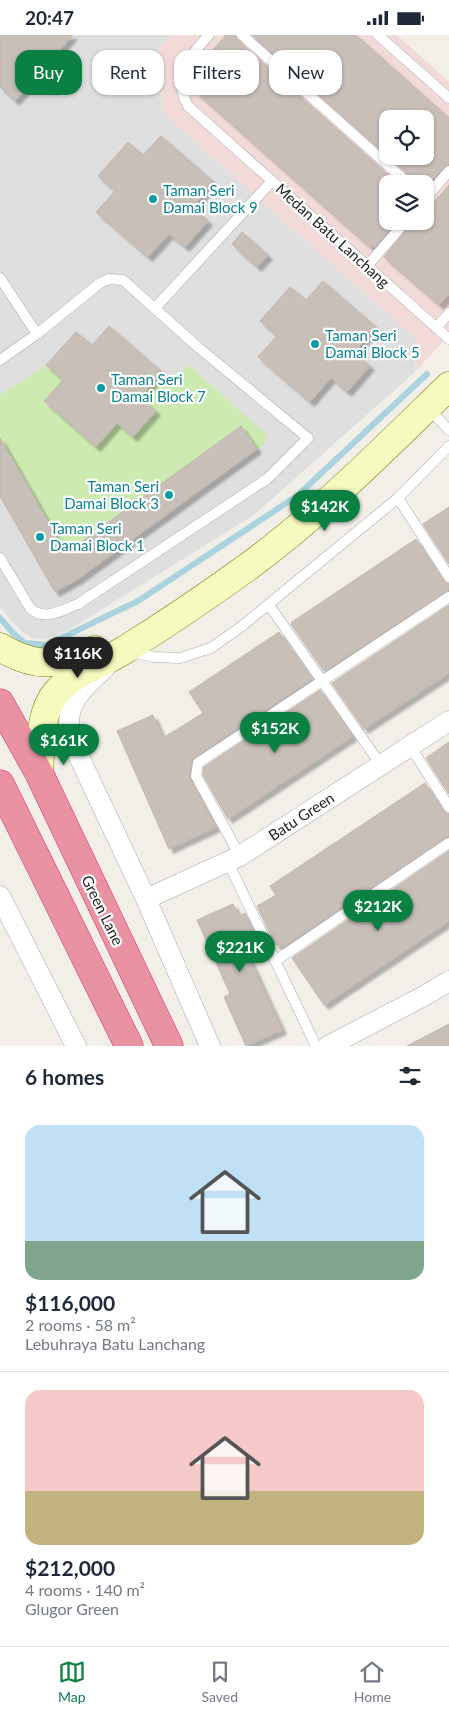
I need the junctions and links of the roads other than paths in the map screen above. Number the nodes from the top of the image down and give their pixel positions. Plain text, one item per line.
1 (209, 35) edge
2 (242, 35) edge
3 (378, 35) edge
4 (449, 98) edge
5 (449, 171) edge
6 (399, 175) edge
7 (272, 181) junction
8 (434, 188) edge
9 (398, 230) edge
10 (368, 265) junction
11 (0, 278) edge
12 (155, 308) junction
13 (449, 313) edge
14 (436, 328) junction
15 (37, 334) junction
16 (449, 339) edge
17 (0, 360) edge
18 (449, 386) edge
19 (427, 407) junction
20 (449, 430) edge
21 (449, 446) edge
22 (398, 498) junction
23 (0, 558) edge
24 (449, 577) edge
25 (449, 597) edge
26 (269, 605) junction
27 (160, 628) junction
28 (0, 647) edge
29 (124, 651) junction
30 (322, 680) junction
31 (0, 703) edge
32 (449, 721) edge
33 (410, 746) junction
34 (381, 765) junction
35 (39, 773) junction
36 (0, 784) edge
37 (449, 807) edge
38 (449, 843) edge
39 (234, 859) junction
40 (0, 897) edge
41 (146, 899) junction
42 (275, 961) junction
43 (449, 981) edge
44 (76, 1046) edge
45 (129, 1046) edge
46 (169, 1046) edge
47 (210, 1046) edge
48 (316, 1046) edge
49 (328, 1046) edge

1 - 7 lane, Medan Batu Lanchang
2 - 6 lane
3 - 4 lane
5 - 8 lane
7 - 10 lane, Medan Batu Lanchang
7 - 12 lane
9 - 10 lane
10 - 14 lane, Medan Batu Lanchang
11 - 15 lane
12 - 15 lane
12 - 23 lane
13 - 14 lane
14 - 16 lane, Medan Batu Lanchang
15 - 17 lane
18 - 19 street
19 - 20 lane
19 - 27 street
21 - 22 lane
22 - 24 lane
22 - 26 lane
25 - 30 lane
26 - 29 lane
26 - 30 lane
27 - 28 street
27 - 29 street
29 - 35 street
29 - 41 street
30 - 34 lane
30 - 39 lane
31 - 35 highway, Green Lane
32 - 33 street, Batu Green
33 - 34 street, Batu Green
33 - 37 lane
34 - 39 street, Batu Green
35 - 46 highway, Green Lane
36 - 45 highway
38 - 42 lane
39 - 41 street, Batu Green
39 - 42 lane
40 - 44 street
41 - 47 street
42 - 48 lane
43 - 49 street

